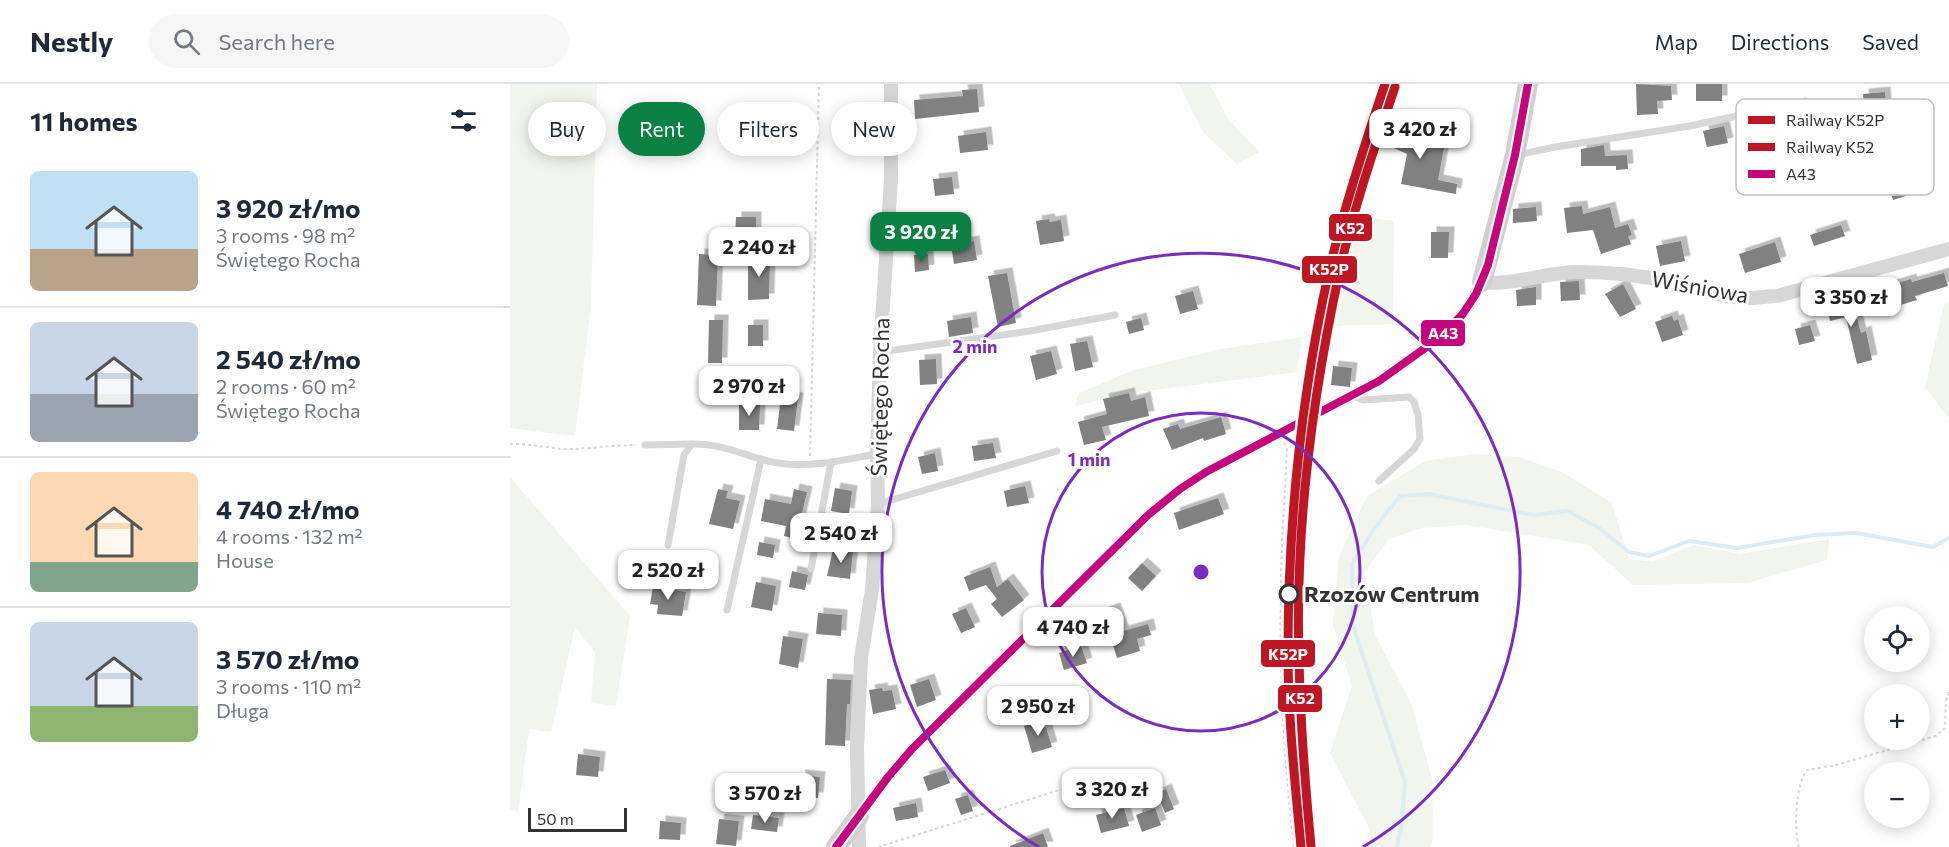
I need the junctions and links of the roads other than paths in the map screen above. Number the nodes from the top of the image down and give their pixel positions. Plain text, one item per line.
1 (891, 84) edge
2 (1528, 84) edge
3 (1736, 116) edge
4 (1515, 155) junction
5 (1949, 249) edge
6 (1482, 282) junction
7 (1115, 315) dead end
8 (880, 352) junction
9 (1354, 396) junction
10 (692, 444) junction
11 (645, 445) road end
12 (1057, 451) dead end
13 (877, 454) junction
14 (761, 460) junction
15 (831, 462) junction
16 (1379, 482) dead end
17 (879, 504) junction
18 (668, 545) dead end
19 (811, 569) dead end
20 (727, 610) dead end
21 (859, 816) junction
22 (836, 847) edge
23 (859, 847) edge

1 - 8 street, Świętego Rocha
2 - 4 street
3 - 4 lane
4 - 6 street
5 - 6 street, Wiśniowa
6 - 9 lane
7 - 8 lane
8 - 13 street, Świętego Rocha
9 - 16 lane
9 - 21 lane
10 - 11 lane
10 - 14 lane
10 - 18 lane
12 - 17 lane
13 - 15 lane
13 - 17 street, Świętego Rocha
14 - 15 lane
14 - 20 lane
15 - 19 lane
17 - 21 street, Świętego Rocha
21 - 22 street
21 - 23 street, Świętego Rocha

